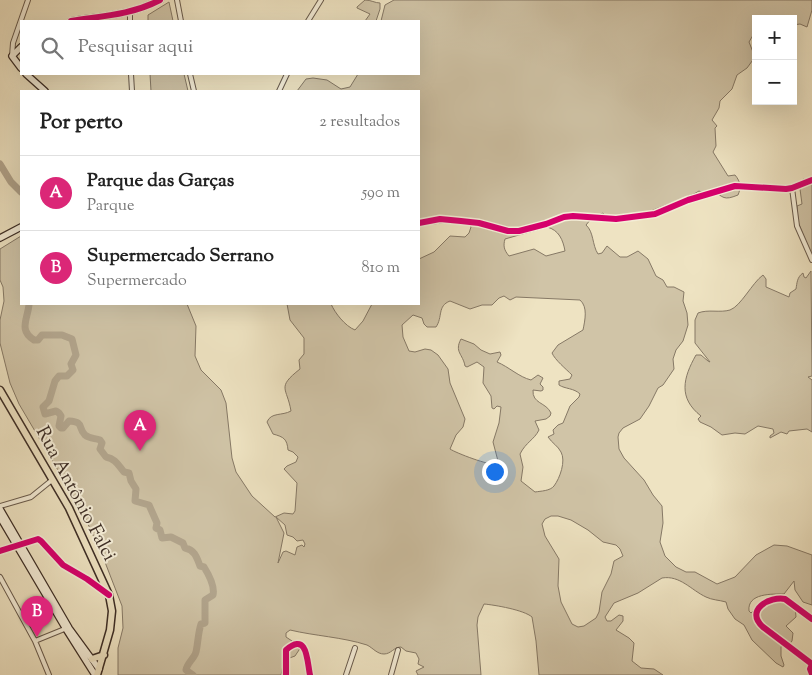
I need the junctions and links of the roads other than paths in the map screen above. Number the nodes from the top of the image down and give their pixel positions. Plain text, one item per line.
1 (28, 0) edge
2 (160, 0) edge
3 (176, 0) edge
4 (321, 0) edge
5 (130, 13) junction
6 (21, 20) edge
7 (78, 20) edge
8 (130, 20) edge
9 (180, 20) edge
10 (309, 20) edge
11 (20, 23) edge
12 (20, 48) edge
13 (12, 56) junction
14 (20, 67) edge
15 (27, 75) edge
16 (132, 75) edge
17 (190, 75) edge
18 (287, 75) edge
19 (44, 90) edge
20 (132, 90) edge
21 (194, 90) edge
22 (280, 90) edge
23 (812, 180) edge
24 (792, 188) junction
25 (420, 223) edge
26 (20, 228) edge
27 (0, 238) edge
28 (812, 260) edge
29 (0, 390) edge
30 (52, 480) junction
31 (0, 507) edge
32 (0, 518) edge
33 (11, 531) junction
34 (19, 545) junction
35 (0, 551) edge
36 (0, 577) edge
37 (109, 595) junction
38 (812, 619) edge
39 (68, 628) junction
40 (35, 641) junction
41 (354, 648) dead end
42 (398, 650) dead end
43 (104, 655) junction
44 (92, 660) junction
45 (812, 664) edge
46 (97, 673) edge
47 (812, 674) edge
48 (49, 675) edge
49 (286, 675) edge
50 (310, 675) edge
51 (346, 675) edge
52 (391, 675) edge

1 - 6 street
2 - 5 main road
3 - 9 street
4 - 10 street
5 - 7 main road
5 - 8 street
11 - 13 street
12 - 13 main road
13 - 14 main road
15 - 19 main road
16 - 20 street
17 - 21 street
18 - 22 street
23 - 24 street
24 - 25 street
24 - 28 street
26 - 27 main road
29 - 30 main road, Rua Antônio Falci
30 - 31 street
30 - 37 main road, Rua Antônio Falci
31 - 33 main road
32 - 33 main road
33 - 34 main road
34 - 35 street
34 - 37 street
34 - 39 main road
36 - 40 street
37 - 43 main road, Rua Antônio Falci
38 - 45 street
39 - 40 street
39 - 44 main road
39 - 46 main road
40 - 48 street
41 - 51 street
42 - 52 street
43 - 44 main road
43 - 46 main road, Rua Antônio Falci
44 - 46 main road
45 - 47 street
49 - 50 street

